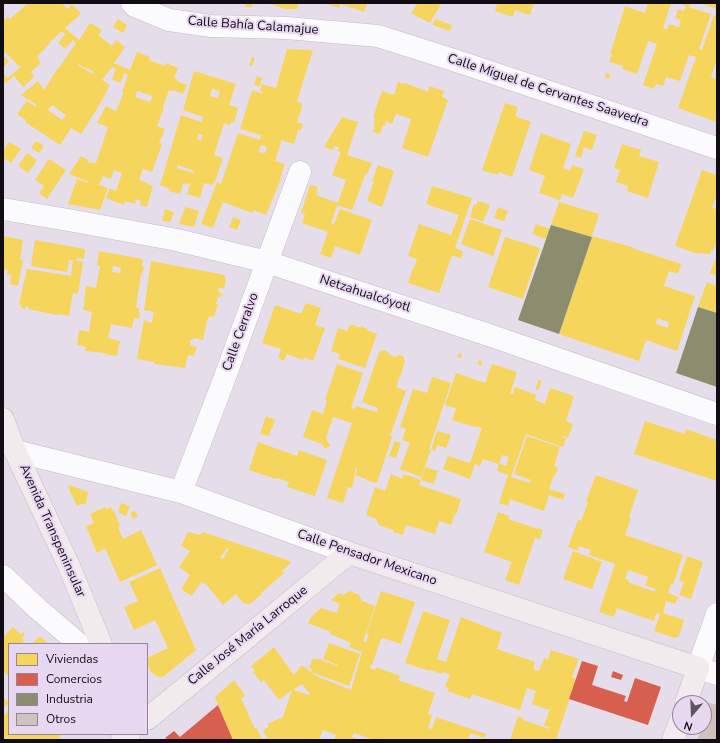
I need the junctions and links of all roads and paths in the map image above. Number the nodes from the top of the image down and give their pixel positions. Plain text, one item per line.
1 (132, 3) edge
2 (378, 36) joint
3 (717, 148) edge
4 (300, 172) dead end
5 (3, 209) edge
6 (267, 262) junction
7 (717, 414) edge
8 (3, 419) edge
9 (15, 451) junction
10 (181, 492) junction
11 (349, 553) junction
12 (3, 576) edge
13 (717, 614) edge
14 (78, 643) edge
15 (101, 643) edge
16 (708, 671) edge
17 (692, 695) edge
18 (148, 718) edge

1 - 2 street, Calle Bahía Calamajue
2 - 3 street, Calle Miguel de Cervantes Saavedra
4 - 6 street, Calle Cerralvo
5 - 6 street, Netzahualcóyotl
6 - 7 street, Netzahualcóyotl
6 - 10 street, Calle Cerralvo
8 - 9 main road, Avenida Transpeninsular
9 - 10 street, Calle Pensador Mexicano
9 - 15 main road, Avenida Transpeninsular
10 - 11 street, Calle Pensador Mexicano
11 - 16 main road, Calle Pensador Mexicano
11 - 18 main road, Calle José María Larroque
12 - 14 street
13 - 16 street
16 - 17 main road

